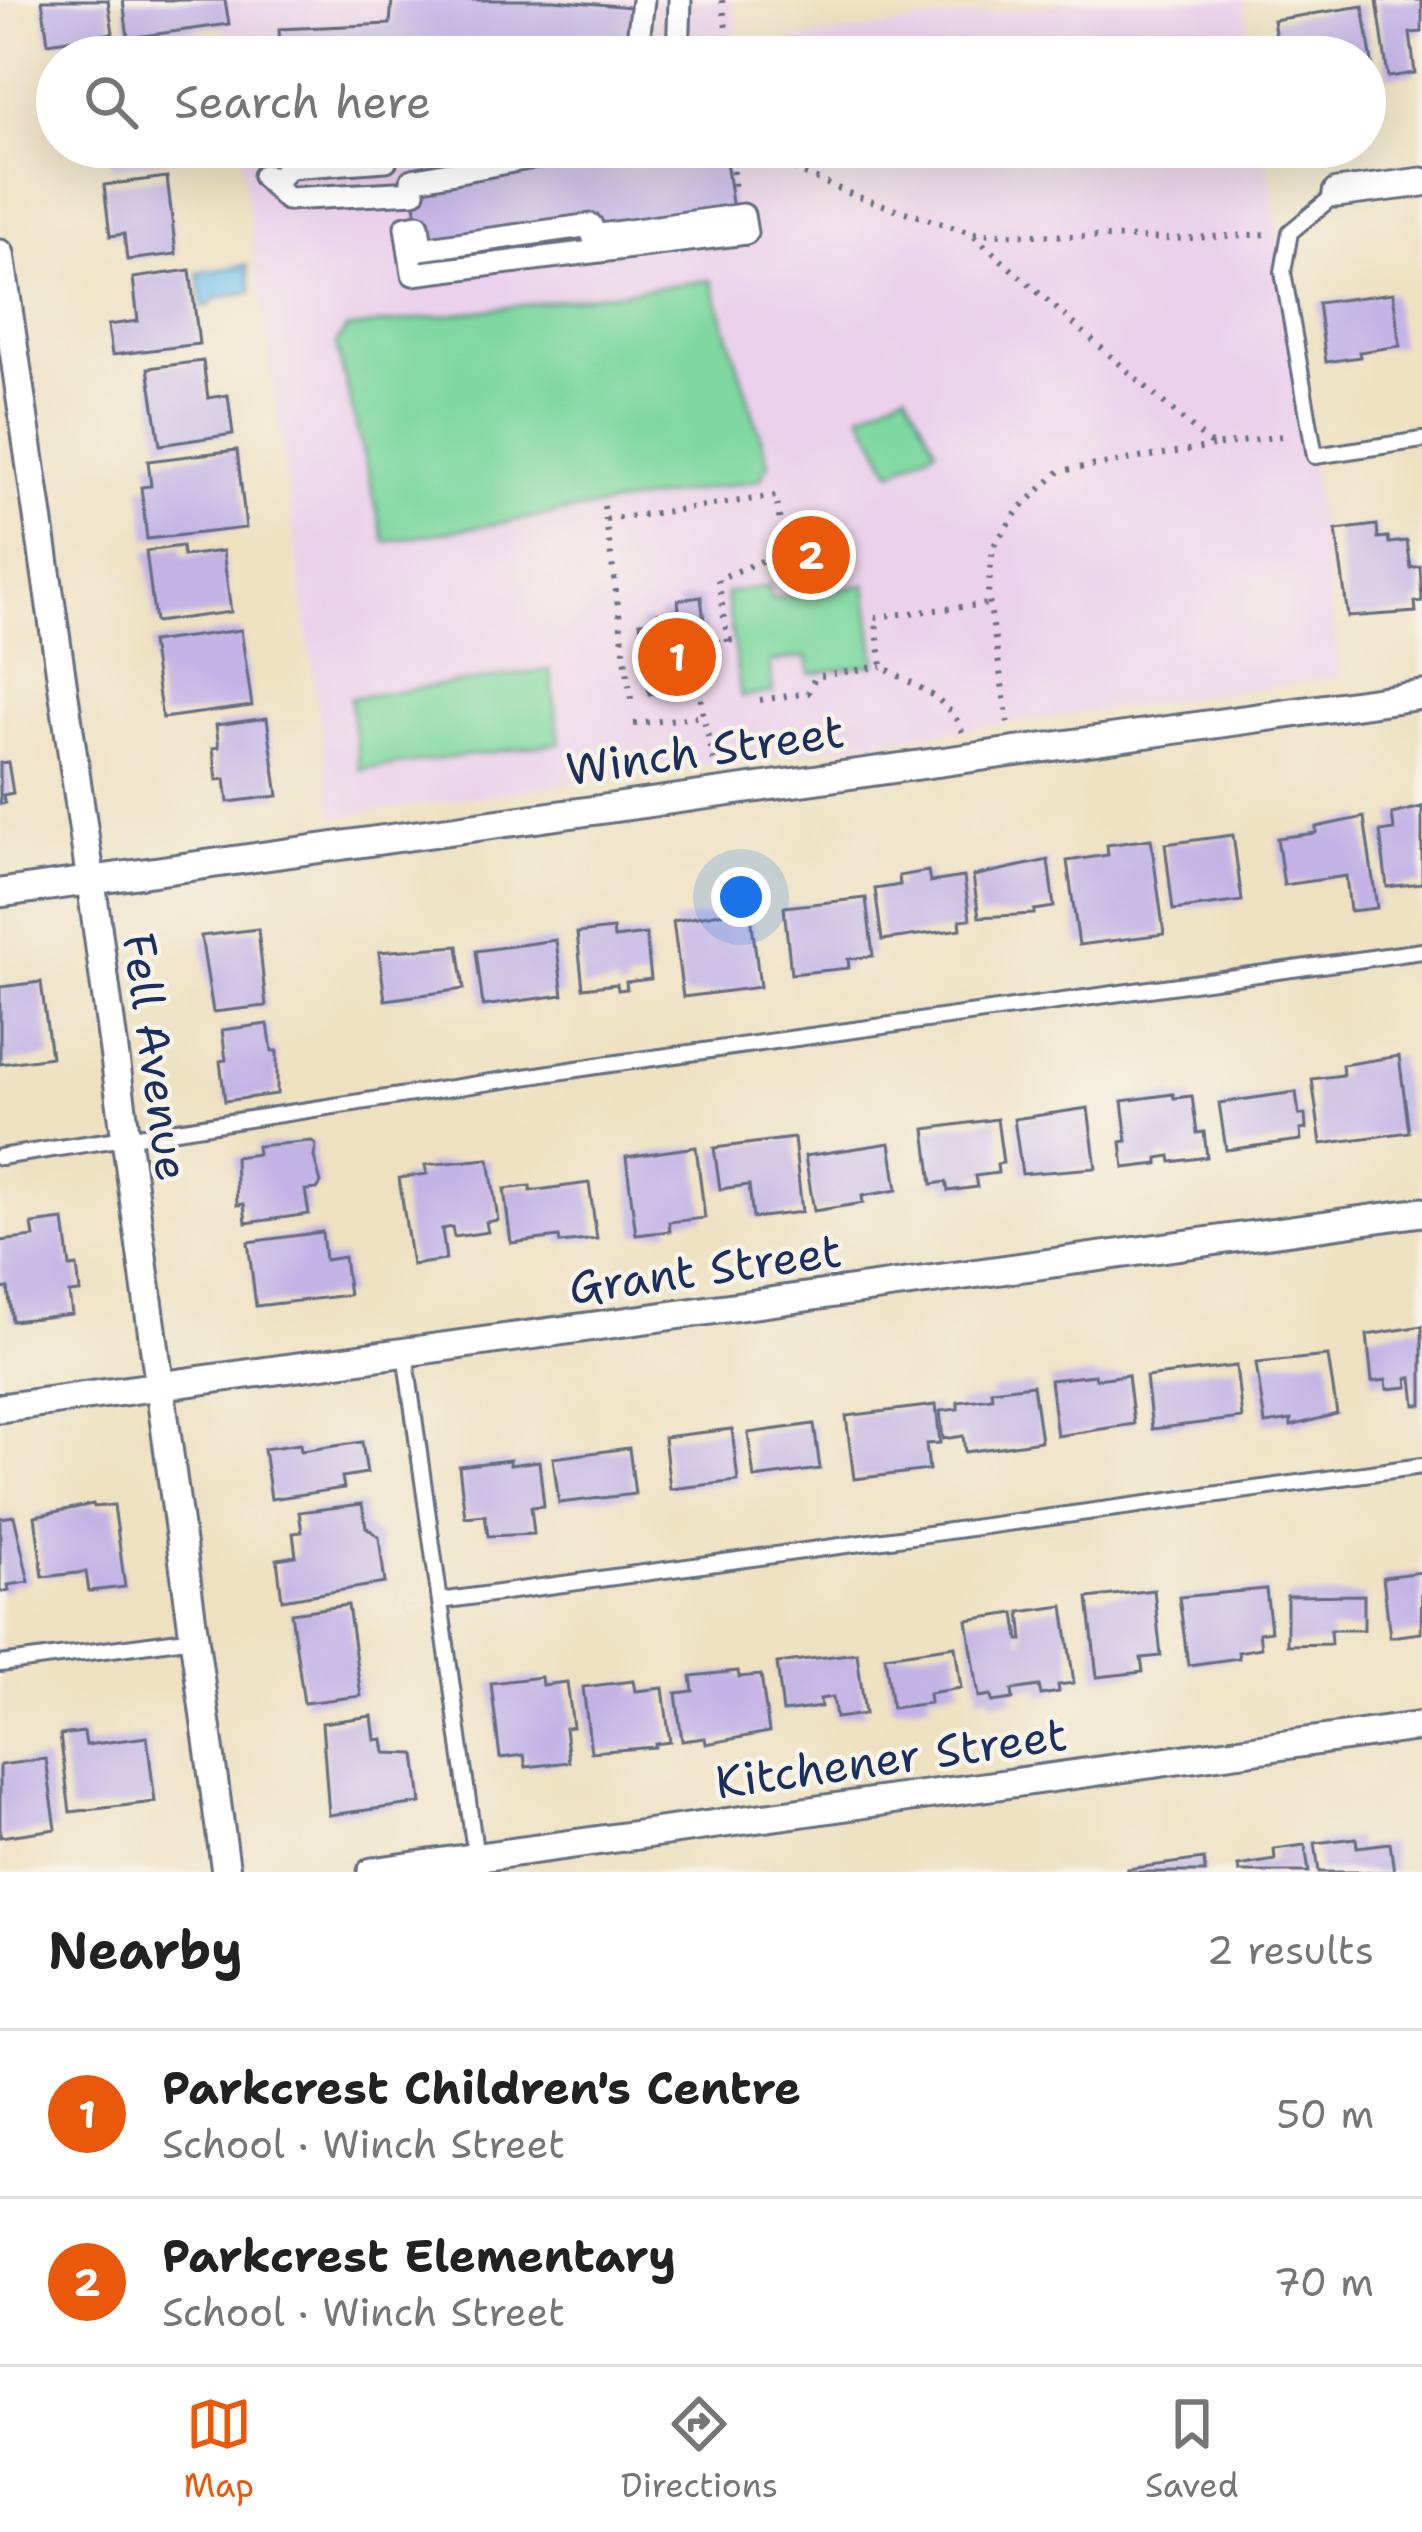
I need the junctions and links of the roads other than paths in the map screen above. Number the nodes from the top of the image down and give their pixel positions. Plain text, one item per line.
1 (643, 0) edge
2 (680, 0) edge
3 (639, 36) edge
4 (679, 36) edge
5 (288, 168) edge
6 (476, 168) edge
7 (1422, 182) edge
8 (1337, 193) joint
9 (734, 217) joint
10 (0, 254) edge
11 (8, 380) edge
12 (1422, 440) edge
13 (1422, 695) edge
14 (91, 882) junction
15 (0, 893) edge
16 (1422, 951) edge
17 (124, 1140) junction
18 (0, 1156) edge
19 (1422, 1213) edge
20 (405, 1353) junction
21 (159, 1387) junction
22 (0, 1408) edge
23 (1422, 1466) edge
24 (440, 1600) junction
25 (194, 1638) junction
26 (0, 1664) edge
27 (1422, 1726) edge
28 (476, 1858) junction
29 (226, 1872) edge
30 (373, 1872) edge

1 - 3 street
2 - 4 street
5 - 6 street
7 - 8 street
8 - 12 lane
9 - 9 street
10 - 11 street, Fell Avenue
11 - 14 street, Fell Avenue
13 - 14 street, Winch Street
14 - 15 street, Winch Street
14 - 17 street, Fell Avenue
16 - 17 lane
17 - 18 lane
17 - 21 street, Fell Avenue
19 - 20 street, Grant Street
20 - 21 street, Grant Street
20 - 24 lane
21 - 22 street, Grant Street
21 - 25 street, Fell Avenue
23 - 24 lane
24 - 28 lane
25 - 26 lane
25 - 29 street, Fell Avenue
27 - 28 street, Kitchener Street
28 - 30 street, Kitchener Street

